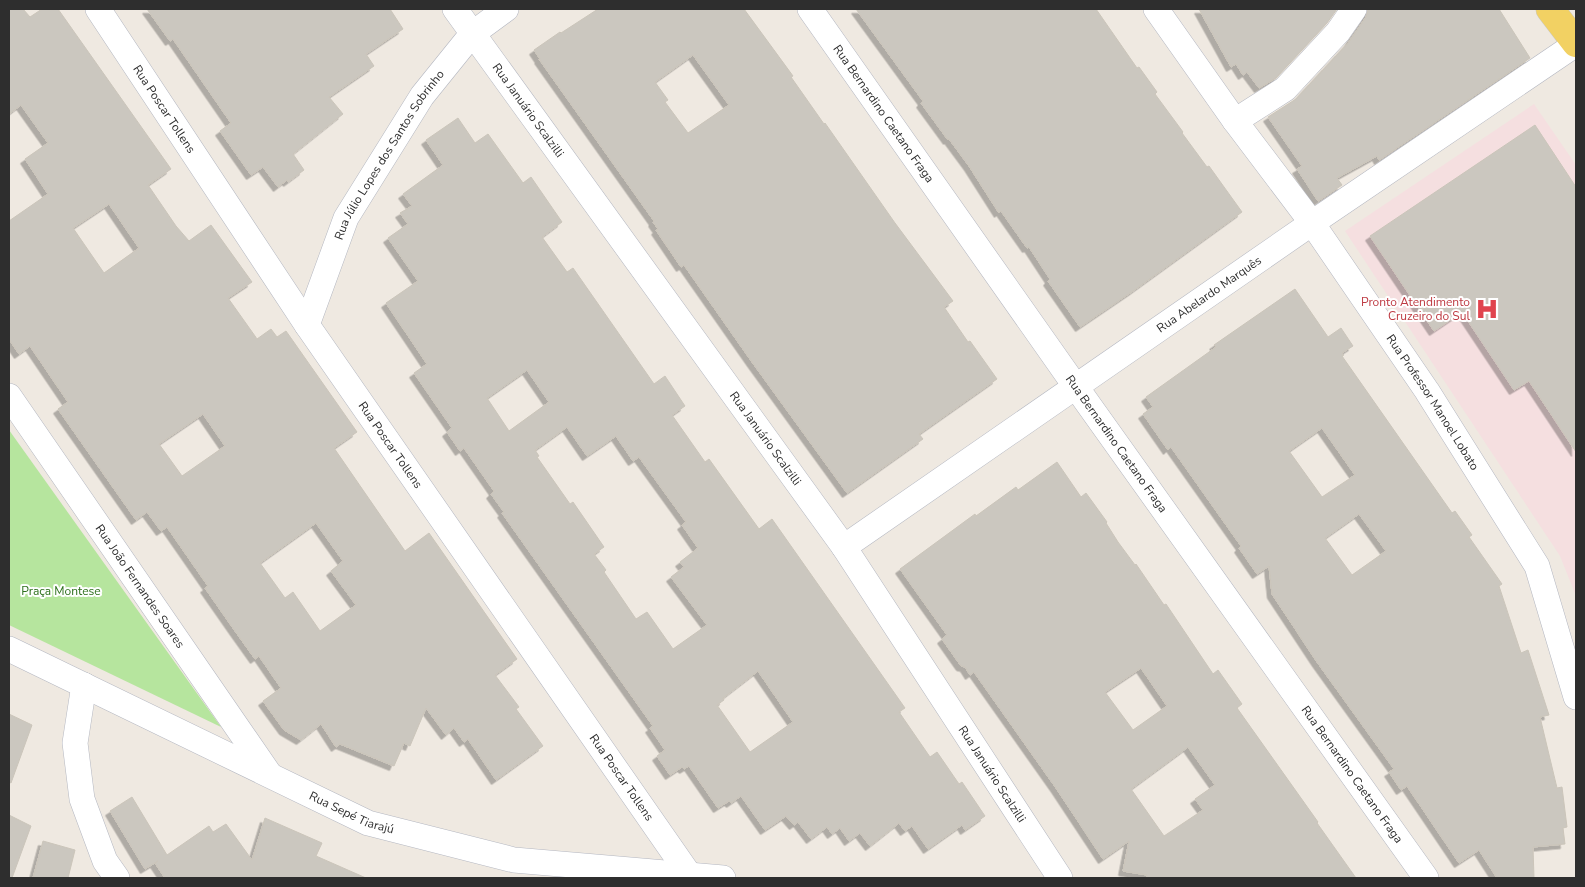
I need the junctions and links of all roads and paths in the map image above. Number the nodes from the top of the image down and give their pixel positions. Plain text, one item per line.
1 (98, 9) edge
2 (455, 9) edge
3 (506, 9) edge
4 (810, 9) edge
5 (1156, 9) edge
6 (1354, 9) edge
7 (1550, 9) edge
8 (472, 34) junction
9 (1576, 44) edge
10 (1235, 121) junction
11 (1312, 223) junction
12 (307, 325) junction
13 (1076, 387) junction
14 (9, 396) edge
15 (844, 547) junction
16 (9, 649) edge
17 (84, 685) junction
18 (1576, 697) edge
19 (271, 776) junction
20 (710, 877) edge
21 (117, 878) edge
22 (1060, 878) edge
23 (1426, 878) edge

1 - 12 street, Rua Poscar Tollens
2 - 8 street, Rua Januário Scalzilli
3 - 8 street, Rua Júlio Lopes dos Santos Sobrinho
4 - 13 street, Rua Bernardino Caetano Fraga
5 - 10 street, Rua Professor Manoel Lobato
6 - 10 street
7 - 9 main road
8 - 12 street, Rua Júlio Lopes dos Santos Sobrinho
8 - 15 street, Rua Januário Scalzilli
9 - 11 street, Rua Abelardo Marquês
10 - 11 street, Rua Professor Manoel Lobato
11 - 13 street, Rua Abelardo Marquês
11 - 18 street, Rua Professor Manoel Lobato
12 - 20 street, Rua Poscar Tollens
13 - 15 street, Rua Abelardo Marquês
13 - 23 street, Rua Bernardino Caetano Fraga
14 - 19 street, Rua João Fernandes Soares
15 - 22 street, Rua Januário Scalzilli
16 - 17 street, Rua Sepé Tiarajú
17 - 19 street, Rua Sepé Tiarajú
17 - 21 street
19 - 20 street, Rua Sepé Tiarajú

